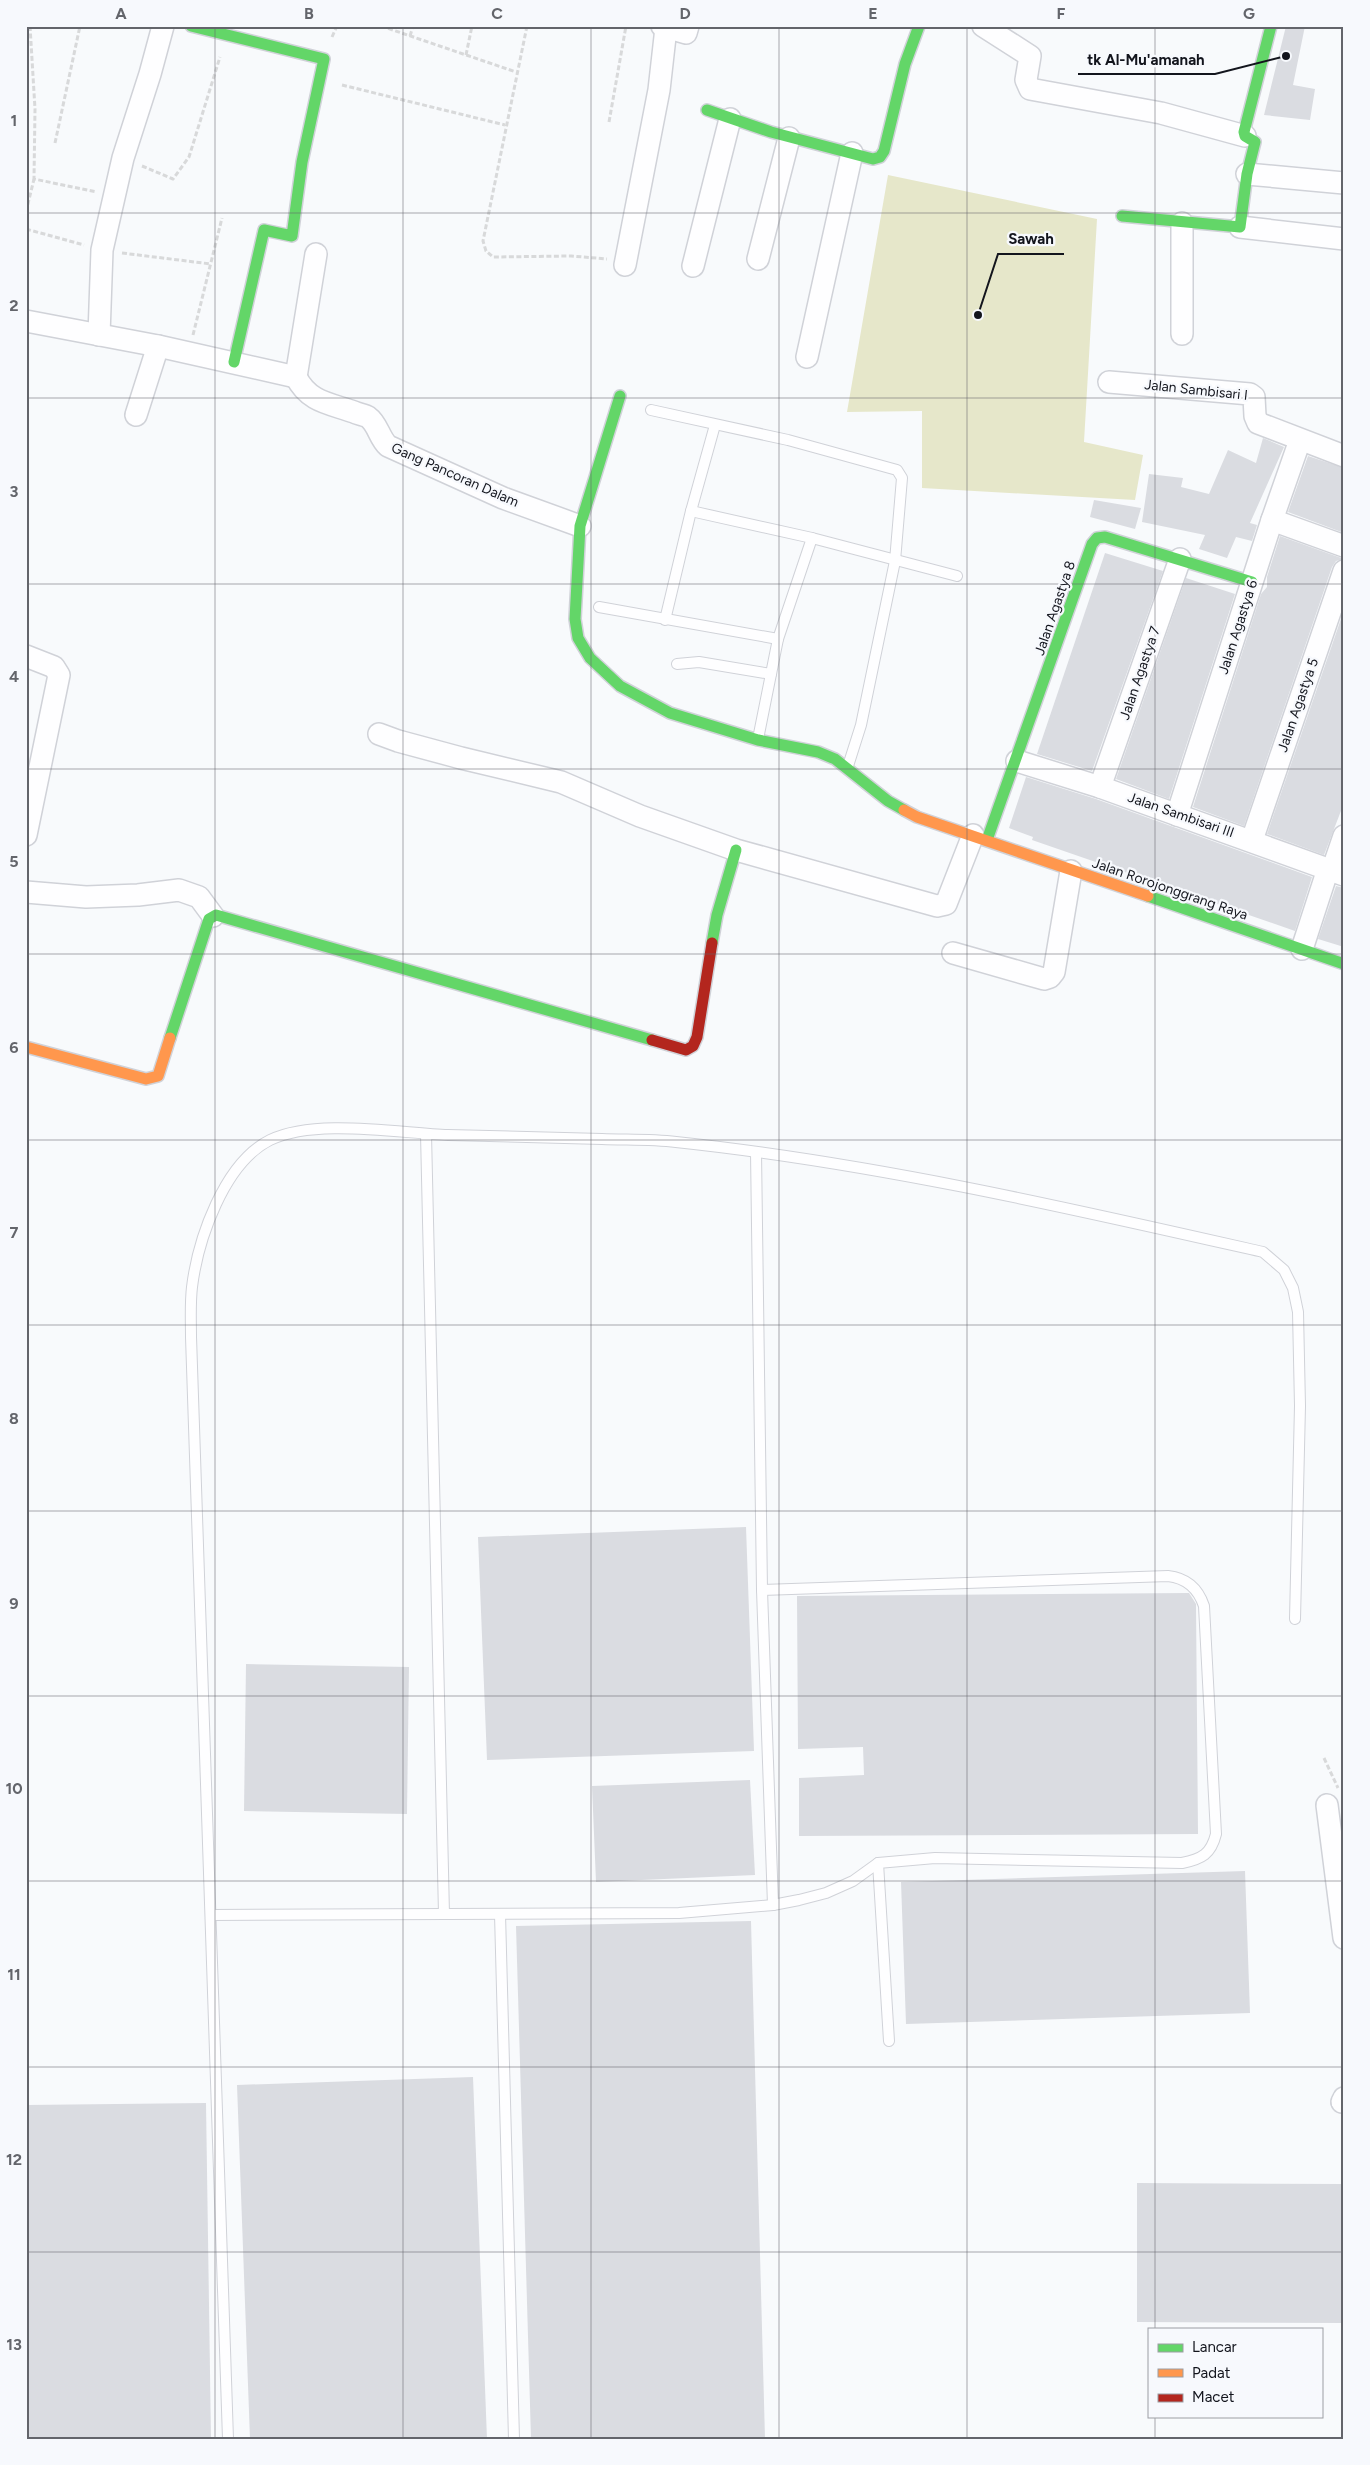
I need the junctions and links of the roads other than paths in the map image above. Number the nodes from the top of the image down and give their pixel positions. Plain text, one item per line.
1 (163, 26) edge
2 (191, 26) edge
3 (688, 26) edge
4 (919, 26) edge
5 (983, 26) edge
6 (1271, 26) edge
7 (664, 27) edge
8 (707, 110) dead end
9 (730, 119) junction
10 (1245, 136) junction
11 (789, 138) junction
12 (852, 153) junction
13 (1247, 174) junction
14 (1344, 183) edge
15 (1122, 216) dead end
16 (1182, 223) junction
17 (1240, 227) junction
18 (1344, 239) edge
19 (316, 254) dead end
20 (758, 259) dead end
21 (625, 265) road end
22 (693, 266) dead end
23 (26, 321) edge
24 (1182, 334) dead end
25 (99, 335) junction
26 (158, 346) junction
27 (807, 357) dead end
28 (234, 362) junction
29 (296, 377) junction
30 (1109, 382) dead end
31 (620, 396) dead end
32 (651, 410) dead end
33 (136, 415) dead end
34 (715, 425) junction
35 (1300, 440) junction
36 (1344, 456) edge
37 (691, 511) junction
38 (1272, 520) junction
39 (580, 526) junction
40 (812, 538) junction
41 (1344, 546) edge
42 (1180, 559) junction
43 (895, 561) junction
44 (1344, 571) edge
45 (957, 576) dead end
46 (1252, 582) junction
47 (599, 606) dead end
48 (665, 620) junction
49 (778, 639) junction
50 (26, 656) edge
51 (677, 664) dead end
52 (771, 674) junction
53 (380, 734) dead end
54 (758, 740) junction
55 (1017, 761) junction
56 (847, 767) junction
57 (1100, 787) junction
58 (1177, 815) junction
59 (26, 834) edge
60 (1344, 836) edge
61 (980, 838) junction
62 (1252, 840) junction
63 (736, 850) junction
64 (1071, 871) junction
65 (1334, 871) edge
66 (26, 892) edge
67 (213, 916) junction
68 (1302, 949) junction
69 (953, 953) dead end
70 (1344, 964) edge
71 (26, 1047) edge
72 (426, 1134) junction
73 (756, 1152) junction
74 (762, 1590) junction
75 (1295, 1620) dead end
76 (1334, 1800) road end
77 (878, 1863) junction
78 (774, 1905) junction
79 (444, 1914) junction
80 (500, 1914) junction
81 (210, 1915) junction
82 (1344, 1938) edge
83 (889, 2041) dead end
84 (228, 2439) edge
85 (514, 2439) edge

1 - 25 street
2 - 28 street
3 - 7 street
4 - 12 street
5 - 10 street
6 - 10 street
7 - 21 street
8 - 9 street
9 - 11 street
9 - 22 street
10 - 13 street
11 - 12 street
11 - 20 street
12 - 27 street
13 - 14 street
13 - 17 street
15 - 16 street
16 - 17 street
16 - 24 street
17 - 18 street
19 - 29 street
23 - 25 street
25 - 26 street
26 - 28 street
26 - 33 street
28 - 29 street
29 - 39 street, Gang Pancoran Dalam
30 - 35 street, Jalan Sambisari I
31 - 39 street, Jalan Rorojonggrang Raya
32 - 34 lane
34 - 37 lane
34 - 43 lane
35 - 36 street, Jalan Sambisari I
35 - 38 street, Jalan Agastya 6
37 - 40 lane
37 - 48 lane
38 - 41 street
38 - 46 street, Jalan Agastya 6
39 - 54 street, Jalan Rorojonggrang Raya
40 - 43 lane
40 - 49 lane
42 - 46 street, Jalan Agastya 8
42 - 55 street, Jalan Agastya 8
42 - 57 street, Jalan Agastya 7
43 - 45 lane
43 - 56 lane
44 - 62 street, Jalan Agastya 5
46 - 58 street, Jalan Agastya 6
47 - 48 lane
48 - 49 lane
49 - 52 lane
50 - 59 street
51 - 52 lane
52 - 54 lane
53 - 63 street
54 - 56 street, Jalan Rorojonggrang Raya
55 - 57 street, Jalan Sambisari III
55 - 61 street, Jalan Agastya 8
56 - 61 street, Jalan Rorojonggrang Raya
57 - 58 street, Jalan Sambisari III
58 - 62 street, Jalan Sambisari III
60 - 65 street
61 - 63 street
61 - 64 street, Jalan Rorojonggrang Raya
62 - 65 street, Jalan Sambisari III
63 - 67 street
64 - 68 street, Jalan Rorojonggrang Raya
64 - 69 street
65 - 68 street
66 - 67 street
67 - 71 street
68 - 70 street, Jalan Rorojonggrang Raya
72 - 73 lane
72 - 79 lane
72 - 81 lane
73 - 74 lane
73 - 75 lane
74 - 77 lane
74 - 78 lane
76 - 82 street
77 - 78 lane
77 - 83 lane
78 - 80 lane
79 - 80 lane
79 - 81 lane
80 - 85 lane
81 - 84 lane

